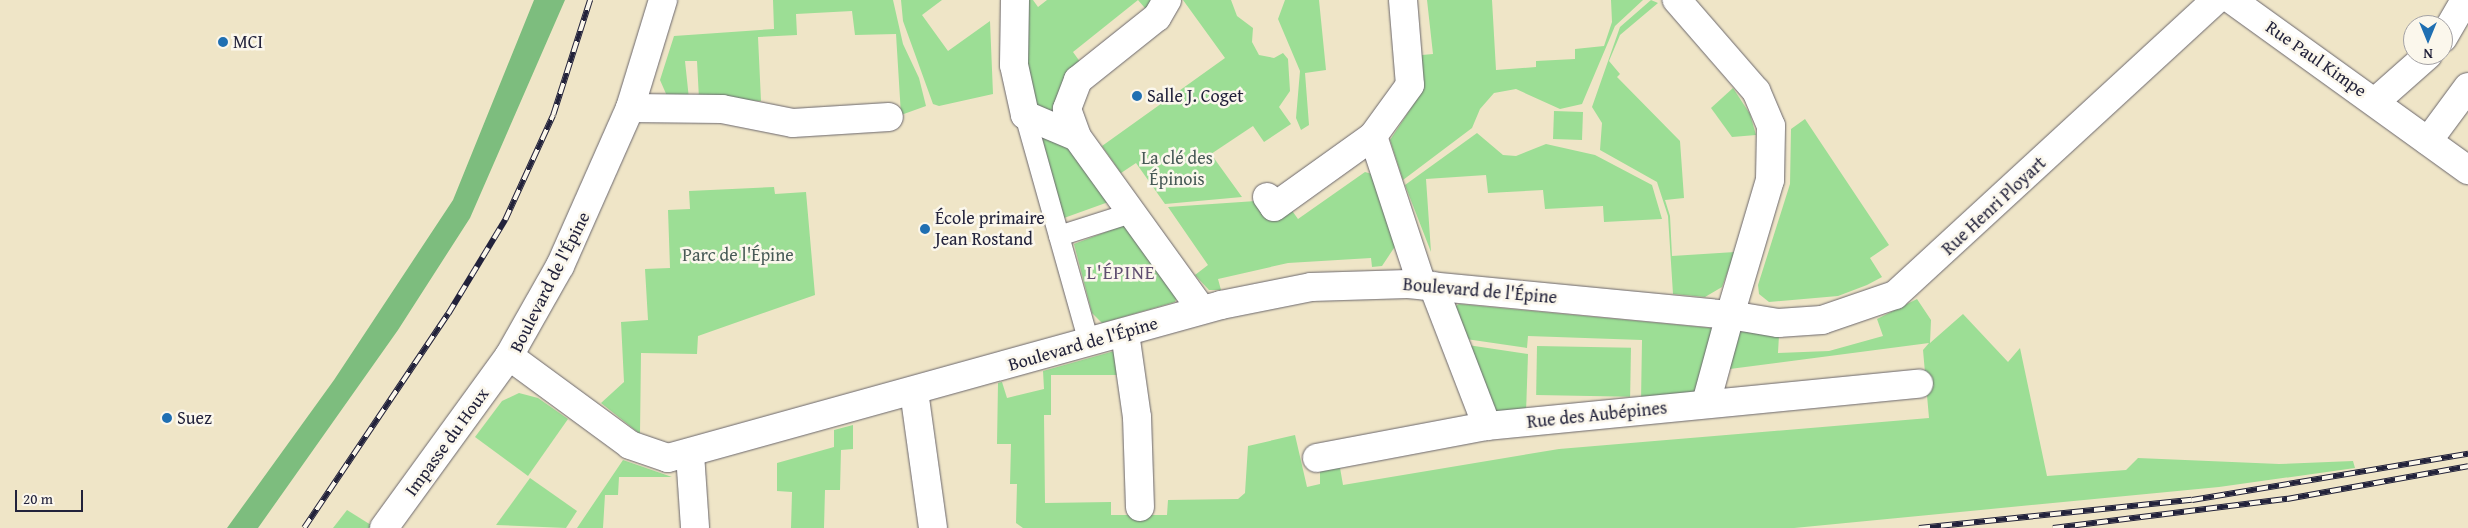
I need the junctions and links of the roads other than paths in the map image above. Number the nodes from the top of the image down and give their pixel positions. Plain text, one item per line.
1 (663, 0) edge
2 (1015, 0) edge
3 (1167, 0) edge
4 (1403, 0) edge
5 (1677, 0) edge
6 (2216, 0) edge
7 (2232, 0) edge
8 (2464, 0) edge
9 (2453, 20) edge
10 (2417, 65) edge
11 (2468, 87) edge
12 (2376, 101) junction
13 (630, 108) junction
14 (1026, 115) junction
15 (889, 117) dead end
16 (1373, 136) junction
17 (1077, 137) junction
18 (2428, 141) junction
19 (2468, 170) edge
20 (1267, 197) dead end
21 (1134, 212) junction
22 (1059, 236) junction
23 (1427, 286) junction
24 (1202, 310) junction
25 (1730, 315) junction
26 (1125, 333) junction
27 (1089, 343) junction
28 (509, 356) junction
29 (1919, 384) dead end
30 (914, 390) junction
31 (1706, 403) junction
32 (1487, 426) junction
33 (690, 454) junction
34 (1318, 458) dead end
35 (1140, 506) dead end
36 (384, 528) edge
37 (695, 528) edge
38 (933, 528) edge

1 - 13 street, Boulevard de l'Épine
2 - 14 street
3 - 17 street
4 - 16 street
5 - 25 street
6 - 25 street, Rue Henri Ployart
7 - 12 street, Rue Paul Kimpe
8 - 9 street
10 - 12 street, Rue Paul Kimpe
11 - 18 street
12 - 18 street, Rue Paul Kimpe
13 - 15 street
13 - 28 street, Boulevard de l'Épine
14 - 17 street
14 - 22 street
16 - 20 street
16 - 23 street
17 - 21 street
18 - 19 street, Rue Paul Kimpe
21 - 22 street
21 - 24 street
22 - 27 street
23 - 24 street, Boulevard de l'Épine
23 - 25 street, Boulevard de l'Épine
23 - 32 street
24 - 26 street, Boulevard de l'Épine
25 - 31 street
26 - 27 street, Boulevard de l'Épine
26 - 35 street
27 - 30 street, Boulevard de l'Épine
28 - 33 street, Boulevard de l'Épine
28 - 36 street, Impasse du Houx
29 - 31 street, Rue des Aubépines
30 - 33 street, Boulevard de l'Épine
30 - 38 street
31 - 32 street, Rue des Aubépines
32 - 34 street, Rue des Aubépines
33 - 37 street

